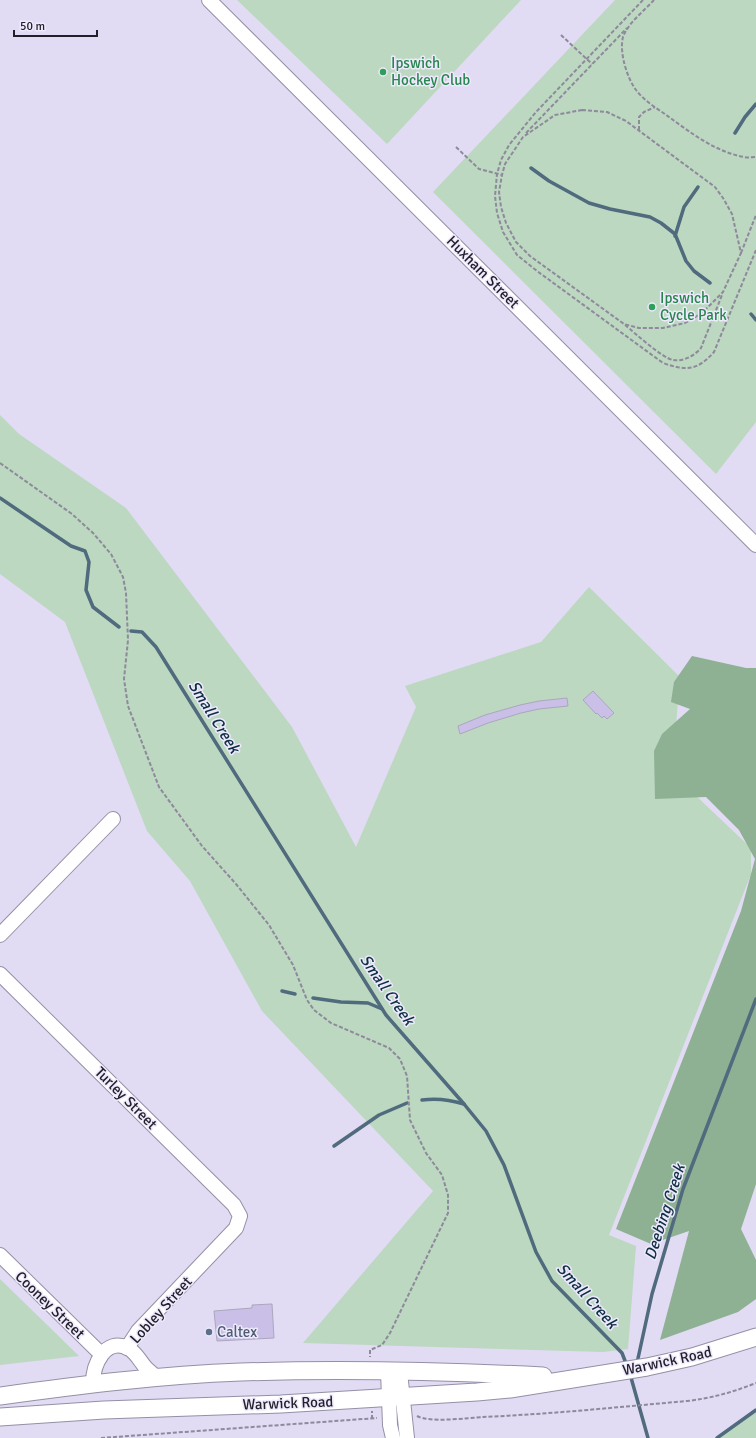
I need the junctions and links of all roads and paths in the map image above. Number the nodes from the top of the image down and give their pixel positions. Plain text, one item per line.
1 (209, 0) edge
2 (643, 0) edge
3 (654, 0) edge
4 (630, 26) junction
5 (561, 35) dead end
6 (587, 58) junction
7 (592, 64) junction
8 (655, 107) junction
9 (639, 130) junction
10 (522, 137) junction
11 (456, 147) dead end
12 (756, 157) edge
13 (497, 174) junction
14 (502, 175) junction
15 (756, 215) edge
16 (756, 250) edge
17 (741, 253) junction
18 (723, 292) junction
19 (624, 324) junction
20 (0, 463) edge
21 (756, 545) edge
22 (113, 819) dead end
23 (0, 935) edge
24 (0, 974) edge
25 (236, 1228) joint
26 (0, 1255) edge
27 (756, 1337) edge
28 (127, 1348) junction
29 (101, 1354) junction
30 (370, 1357) dead end
31 (394, 1371) junction
32 (157, 1377) junction
33 (575, 1378) junction
34 (756, 1382) edge
35 (93, 1383) junction
36 (0, 1396) edge
37 (396, 1398) junction
38 (372, 1409) dead end
39 (131, 1410) junction
40 (418, 1416) dead end
41 (0, 1417) edge
42 (382, 1417) dead end
43 (372, 1419) junction
44 (101, 1438) edge
45 (393, 1438) edge
46 (407, 1438) edge

1 - 21 street, Huxham Street
2 - 6 path
3 - 4 path
4 - 7 path
4 - 8 path
5 - 6 path
6 - 7 path
6 - 13 path
7 - 10 path
8 - 9 path
8 - 12 path
9 - 10 path
9 - 17 path
10 - 14 path
11 - 13 path
13 - 14 path
13 - 16 path
14 - 19 path
15 - 17 path
17 - 18 path
18 - 19 path
18 - 19 path
20 - 30 path
22 - 23 street
24 - 25 street, Turley Street
25 - 28 street, Lobley Street
26 - 29 street, Cooney Street
27 - 33 main road, Warwick Road
28 - 29 street, Lobley Street
28 - 32 street
29 - 35 street
31 - 32 main road, Warwick Road
31 - 33 main road, Warwick Road
31 - 37 street
32 - 35 main road, Warwick Road
33 - 37 main road, Warwick Road
34 - 40 path
35 - 36 main road, Warwick Road
35 - 39 main road
37 - 39 main road, Warwick Road
37 - 45 street
37 - 46 street
38 - 43 path
39 - 41 main road, Warwick Road
42 - 43 path
43 - 44 path

